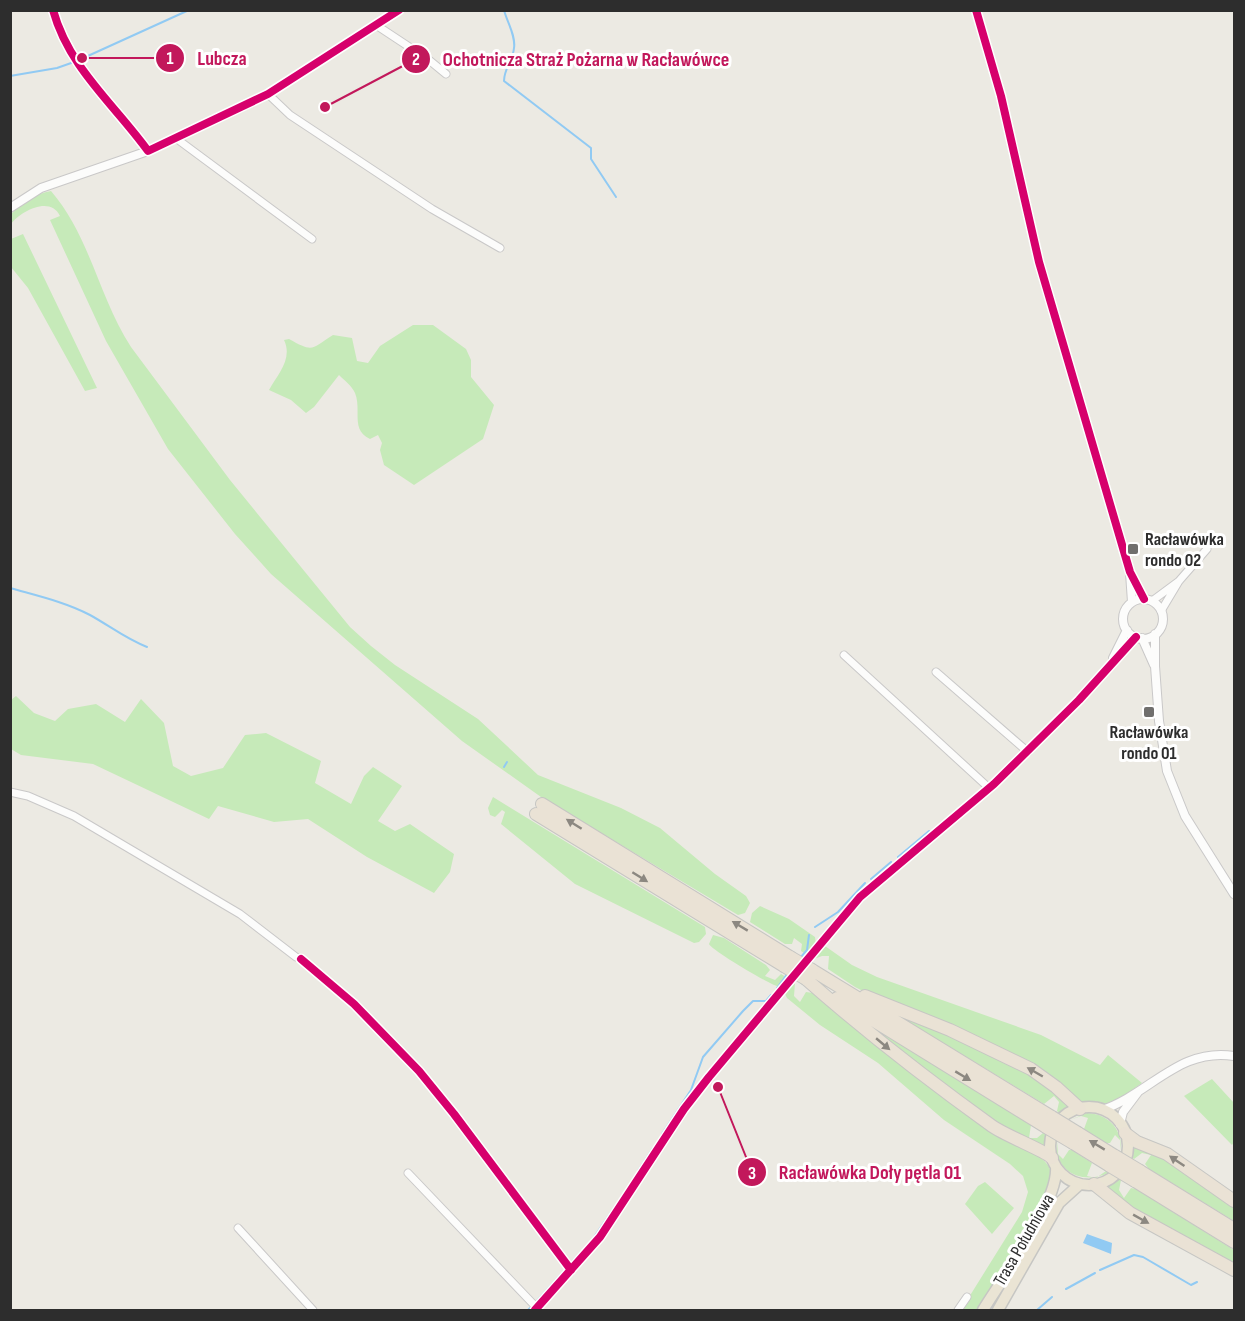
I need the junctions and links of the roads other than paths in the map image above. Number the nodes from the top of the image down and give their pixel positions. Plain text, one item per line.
1 (53, 10) edge
2 (399, 10) edge
3 (976, 10) edge
4 (376, 25) junction
5 (446, 74) dead end
6 (267, 94) junction
7 (177, 139) junction
8 (148, 151) junction
9 (10, 208) edge
10 (312, 239) dead end
11 (500, 248) dead end
12 (1207, 549) dead end
13 (1130, 573) junction
14 (1179, 581) junction
15 (1148, 600) junction
16 (1132, 602) junction
17 (1161, 611) junction
18 (1127, 630) junction
19 (1155, 634) junction
20 (1139, 638) junction
21 (844, 655) dead end
22 (1112, 661) junction
23 (1155, 666) junction
24 (936, 672) dead end
25 (1028, 752) junction
26 (989, 788) junction
27 (10, 792) edge
28 (539, 809) dead end
29 (1234, 894) edge
30 (809, 974) junction
31 (835, 984) junction
32 (1234, 1056) edge
33 (1139, 1092) junction
34 (1080, 1109) junction
35 (1102, 1110) junction
36 (1049, 1122) junction
37 (1123, 1129) junction
38 (1054, 1163) junction
39 (408, 1173) dead end
40 (1138, 1176) junction
41 (1080, 1184) junction
42 (1094, 1184) junction
43 (1234, 1201) edge
44 (238, 1228) dead end
45 (1234, 1229) edge
46 (1234, 1242) edge
47 (571, 1270) junction
48 (1234, 1270) edge
49 (967, 1297) dead end
50 (536, 1309) edge
51 (313, 1311) edge
52 (958, 1311) edge
53 (983, 1311) edge
54 (998, 1311) edge

1 - 8 street
2 - 4 street
3 - 13 street
4 - 5 street
4 - 6 street
6 - 7 street
6 - 11 street
7 - 8 street
7 - 10 street
8 - 9 street
12 - 14 street
13 - 15 street
13 - 16 street
14 - 15 street
14 - 17 street
15 - 16 street
15 - 17 street
16 - 18 street
17 - 19 street
18 - 20 street
18 - 22 street
19 - 20 street
19 - 23 street
20 - 22 street
20 - 23 street
21 - 26 street
22 - 25 street
23 - 29 street
24 - 25 street
25 - 26 street
26 - 47 street
27 - 47 street
28 - 30 highway, bridge
30 - 31 highway
30 -> 36 highway
30 -> 38 highway
34 -> 31 highway
31 - 36 highway
32 - 33 street
33 - 35 street
33 - 37 street
34 - 35 highway
34 - 38 highway
35 - 37 highway
36 - 40 highway, bridge
37 - 42 highway
43 -> 37 highway
38 - 41 highway
38 - 53 highway, Trasa Południowa
39 - 50 street
40 - 45 highway
40 - 46 highway
41 - 42 highway
41 - 54 highway, Trasa Południowa
42 -> 48 highway
44 - 51 street
47 - 50 street
49 - 52 street

